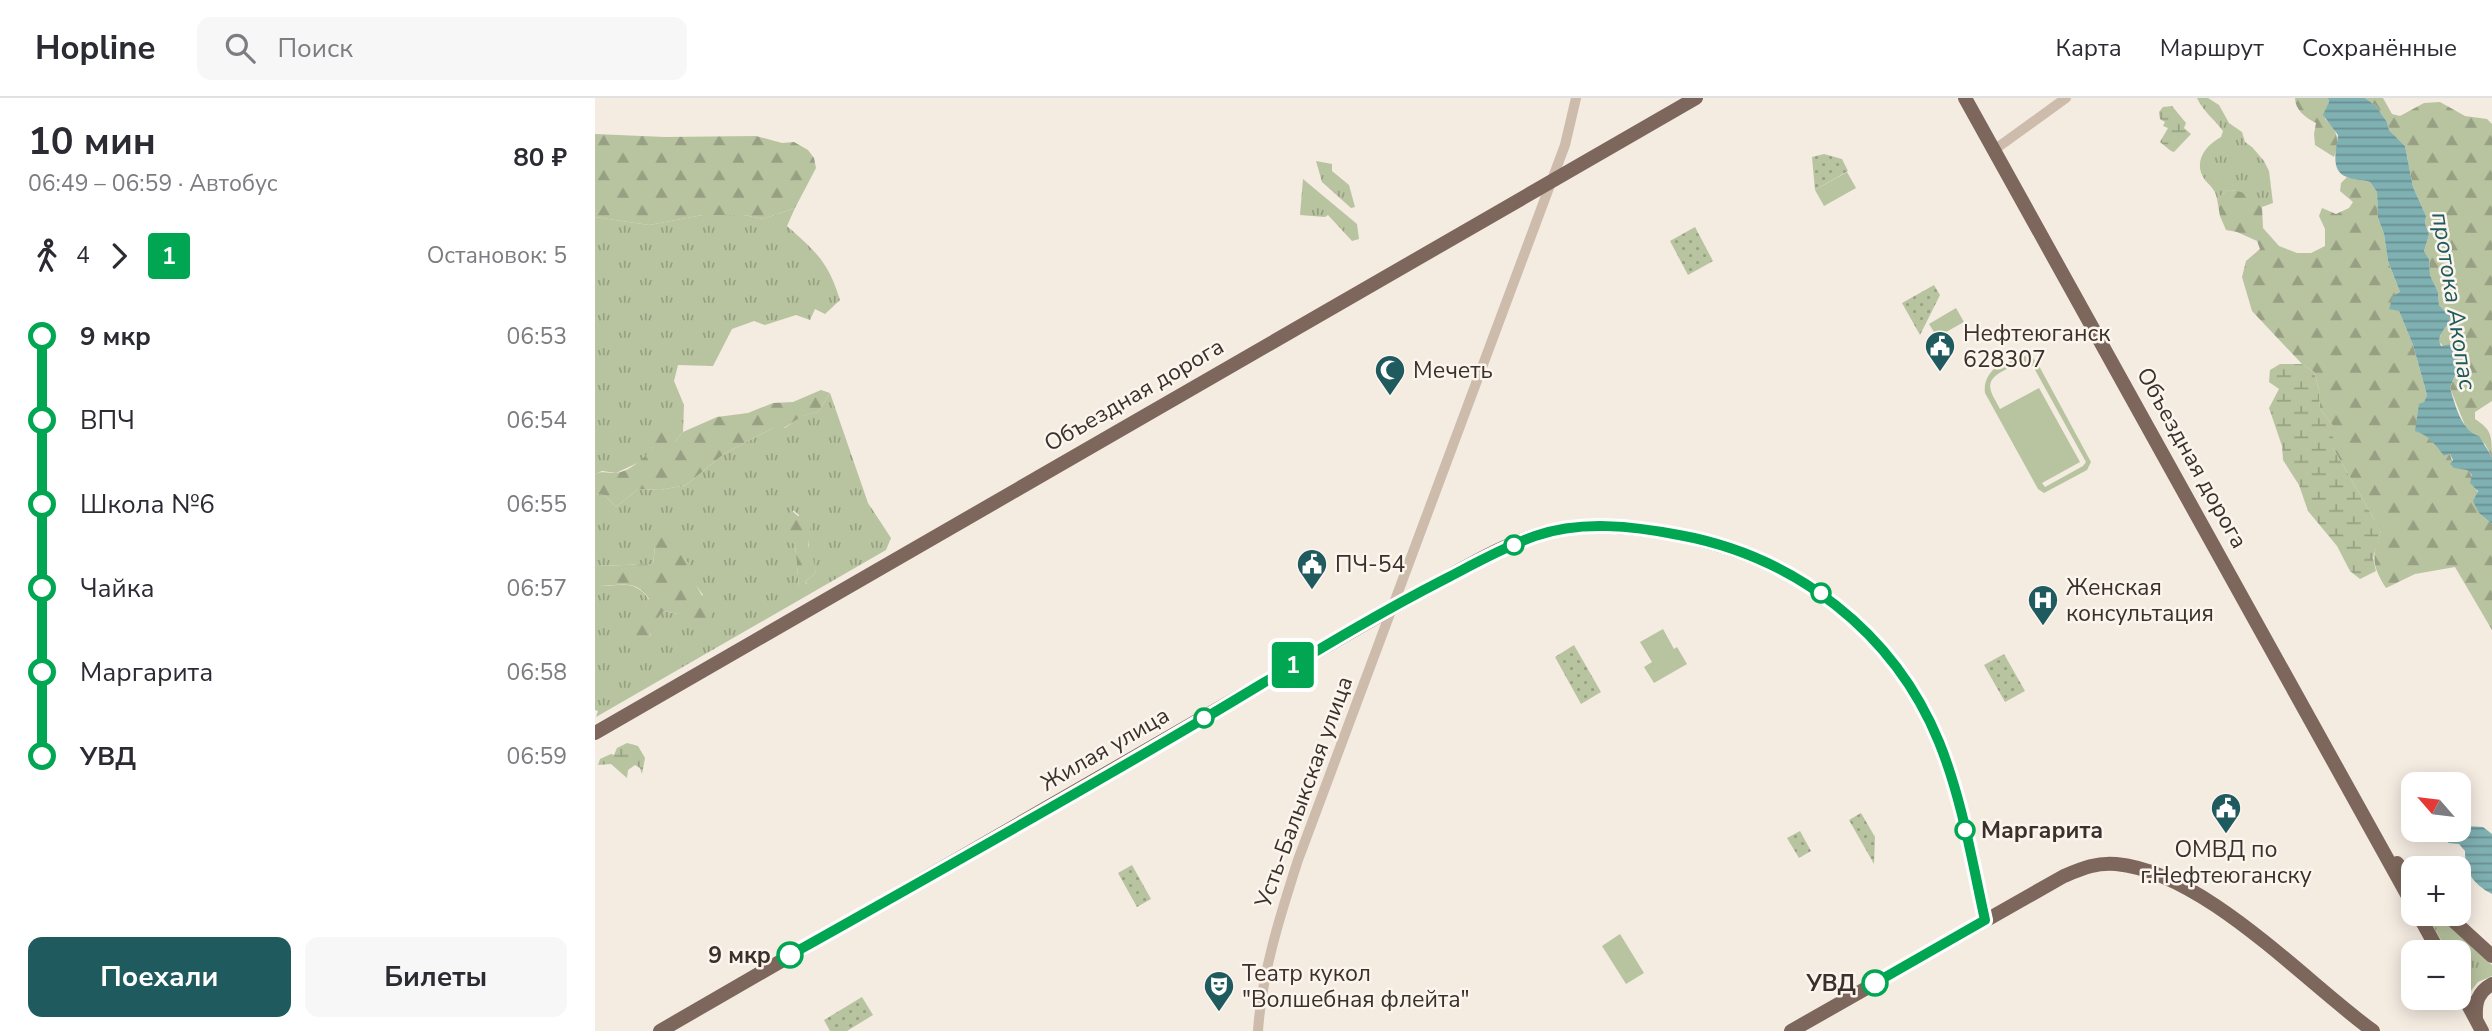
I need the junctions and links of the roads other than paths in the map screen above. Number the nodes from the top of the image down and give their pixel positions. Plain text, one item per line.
1 (1576, 98) edge
2 (1696, 98) edge
3 (1965, 98) edge
4 (2066, 98) edge
5 (1994, 150) junction
6 (1553, 179) junction
7 (1395, 606) junction
8 (595, 733) edge
9 (2378, 840) junction
10 (2401, 868) edge
11 (2401, 883) edge
12 (1985, 920) junction
13 (2459, 926) edge
14 (2492, 956) edge
15 (2492, 984) edge
16 (2471, 1010) edge
17 (2479, 1026) edge
18 (660, 1031) edge
19 (1258, 1031) edge
20 (1791, 1031) edge
21 (2373, 1031) edge

1 - 6 street, Усть-Балыкская улица
2 - 6 main road, Объездная дорога
3 - 5 main road, Объездная дорога
4 - 5 street
5 - 9 main road, Объездная дорога
6 - 7 street, Усть-Балыкская улица
6 - 8 main road, Объездная дорога
7 - 12 main road, Жилая улица
7 - 18 main road, Жилая улица
7 - 19 street, Усть-Балыкская улица
9 - 10 main road
9 - 11 main road
12 - 20 main road
12 - 21 main road
13 - 14 main road
15 - 17 main road
16 - 17 main road

